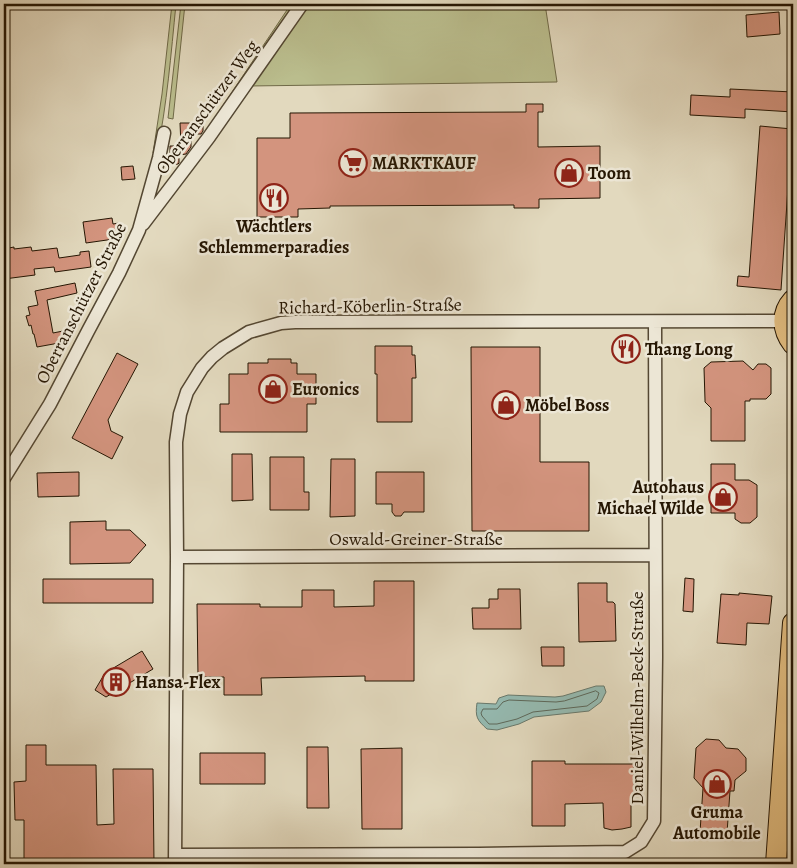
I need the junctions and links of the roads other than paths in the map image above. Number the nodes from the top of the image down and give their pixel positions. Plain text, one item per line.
1 (302, 4) edge
2 (164, 133) dead end
3 (139, 230) junction
4 (793, 300) edge
5 (784, 321) junction
6 (655, 322) junction
7 (793, 344) edge
8 (4, 478) edge
9 (656, 555) junction
10 (177, 557) junction
11 (793, 623) edge
12 (175, 860) edge
13 (776, 864) edge

1 - 3 street, Oberranschützer Weg
2 - 3 street, Oberranschützer Straße
3 - 8 street, Oberranschützer Straße
4 - 5 main road
5 - 6 street, Richard-Köberlin-Straße
5 - 7 main road
6 - 9 street, Daniel-Wilhelm-Beck-Straße
6 - 10 street, Richard-Köberlin-Straße
9 - 10 street, Oswald-Greiner-Straße
9 - 12 street, Daniel-Wilhelm-Beck-Straße
10 - 12 street, Richard-Köberlin-Straße
11 - 13 main road

